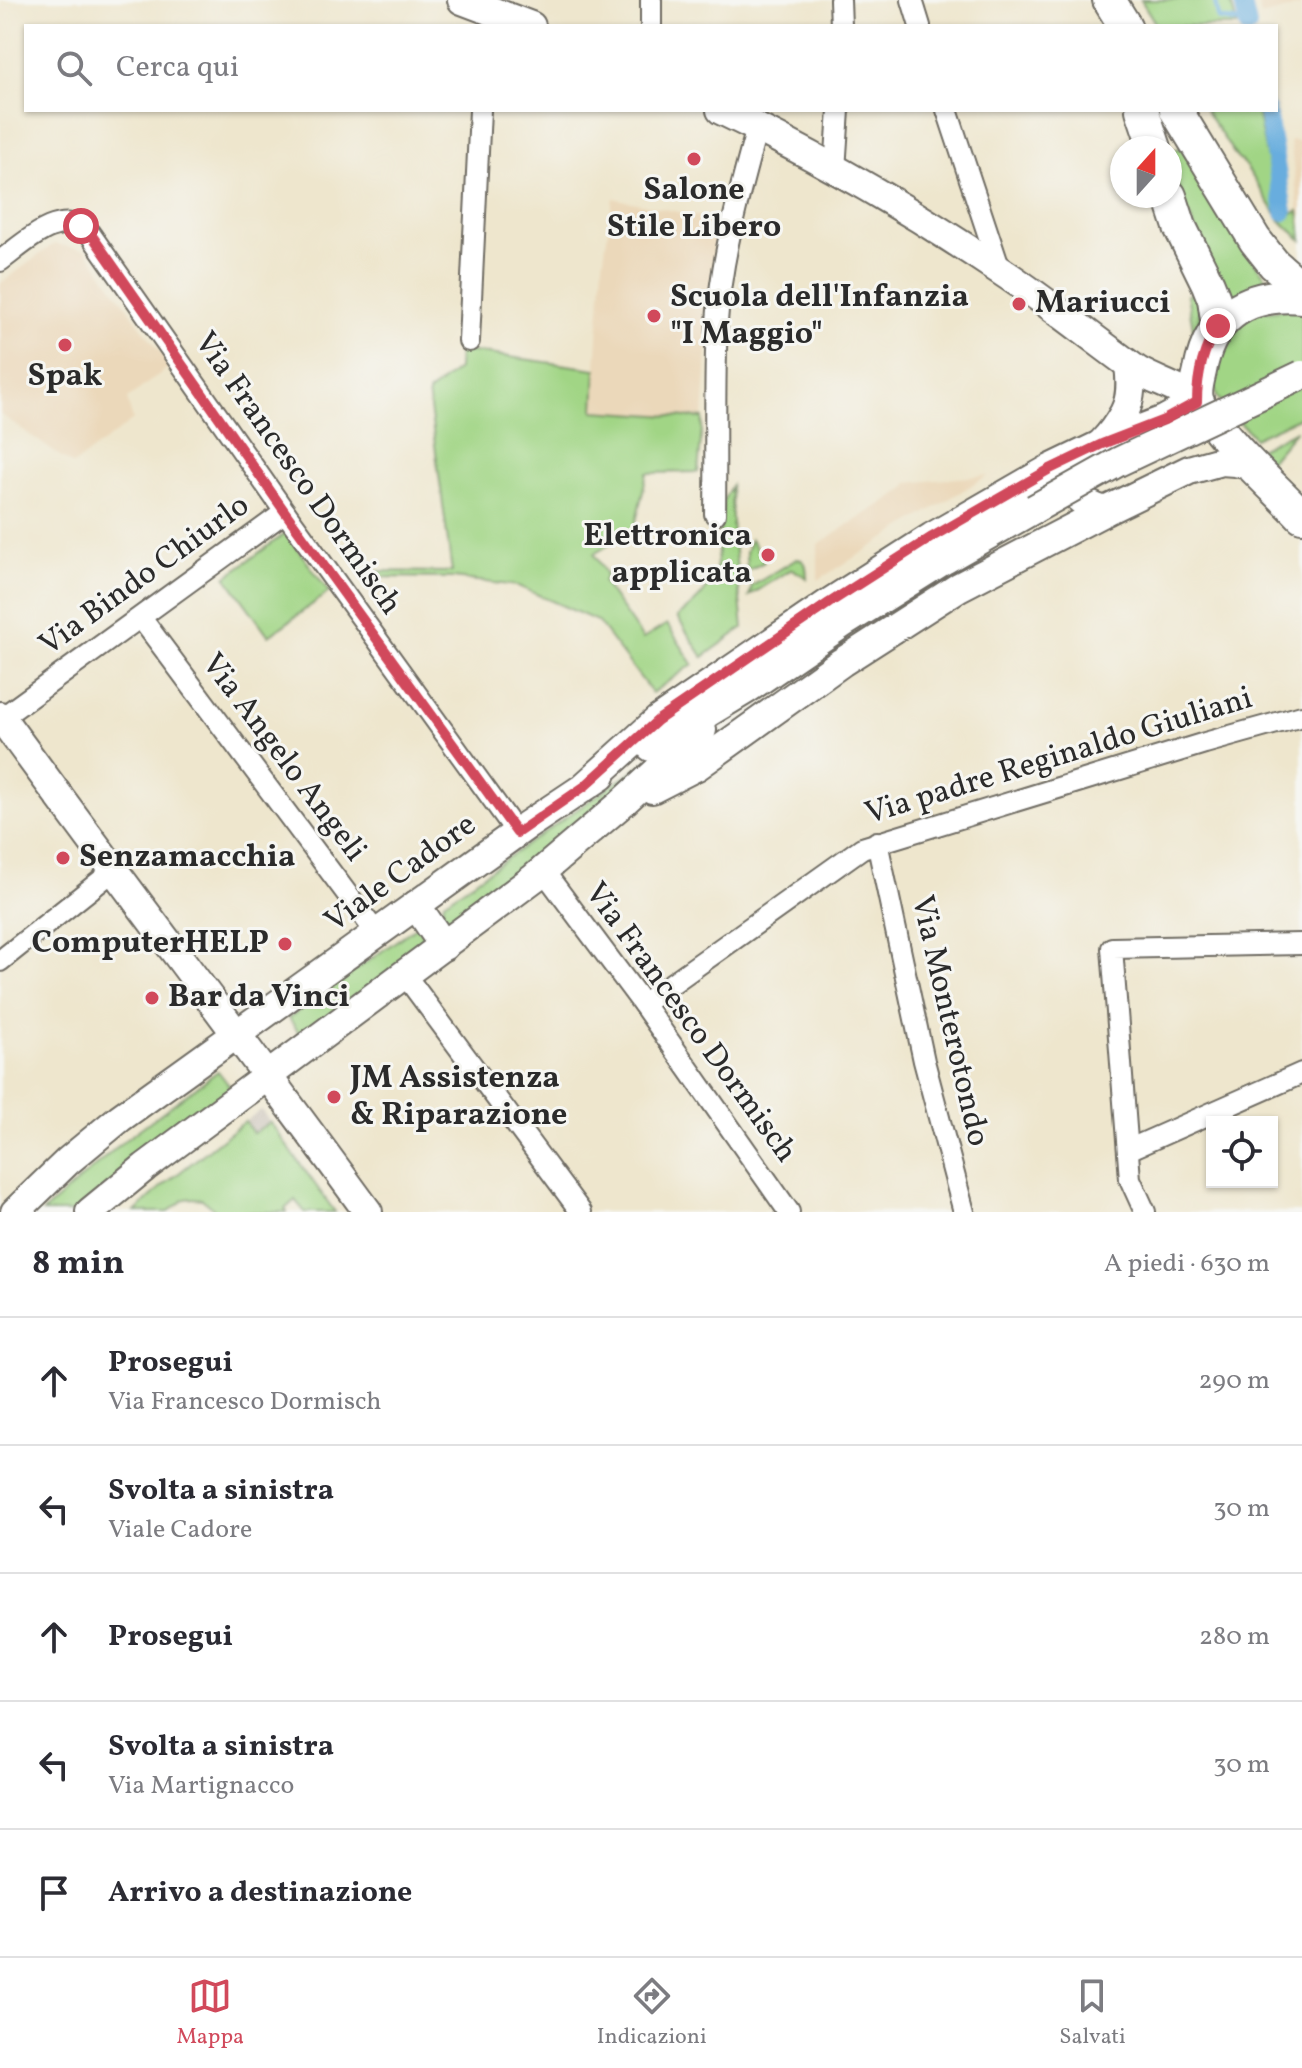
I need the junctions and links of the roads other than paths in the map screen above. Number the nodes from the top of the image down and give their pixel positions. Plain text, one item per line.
1 (651, 0) edge
2 (840, 0) edge
3 (912, 0) edge
4 (1108, 0) edge
5 (651, 24) edge
6 (841, 24) edge
7 (919, 24) edge
8 (1114, 24) edge
9 (1124, 24) edge
10 (480, 112) edge
11 (725, 112) edge
12 (839, 112) edge
13 (948, 112) edge
14 (1143, 112) edge
15 (1177, 112) edge
16 (757, 128) junction
17 (1151, 136) edge
18 (1182, 139) edge
19 (1196, 143) junction
20 (835, 170) junction
21 (1174, 208) edge
22 (0, 261) edge
23 (1000, 270) junction
24 (1302, 288) edge
25 (1302, 297) edge
26 (1218, 326) junction
27 (469, 341) dead end
28 (1203, 357) junction
29 (1134, 368) junction
30 (1302, 375) edge
31 (1197, 402) junction
32 (1102, 444) junction
33 (1254, 466) junction
34 (1011, 490) junction
35 (1105, 511) junction
36 (285, 512) junction
37 (715, 514) dead end
38 (1302, 516) edge
39 (959, 587) junction
40 (141, 618) junction
41 (747, 689) junction
42 (1302, 716) edge
43 (1, 717) edge
44 (585, 786) junction
45 (619, 806) junction
46 (517, 833) junction
47 (877, 842) junction
48 (543, 870) junction
49 (113, 871) junction
50 (420, 902) junction
51 (377, 934) junction
52 (449, 942) junction
53 (1302, 944) edge
54 (0, 961) edge
55 (405, 975) junction
56 (643, 1004) junction
57 (237, 1033) junction
58 (1302, 1073) edge
59 (268, 1075) junction
60 (1128, 1150) junction
61 (15, 1212) edge
62 (90, 1212) edge
63 (368, 1212) edge
64 (581, 1212) edge
65 (789, 1212) edge
66 (964, 1212) edge
67 (1145, 1212) edge

1 - 5 street
2 - 6 street
3 - 7 street
4 - 8 main road
4 - 9 main road
10 - 27 street
11 - 16 main road
12 - 20 street
13 - 23 street
14 - 17 main road
15 - 19 main road
16 - 20 main road
16 - 37 street
18 - 19 main road
19 - 24 main road
20 - 23 main road
21 - 26 main road
22 - 36 street, Via Francesco Dormisch
23 - 29 main road
25 - 26 main road
26 - 28 main road
28 - 29 main road
28 - 31 main road
29 - 31 main road
29 - 32 main road
30 - 41 main road, bridge
31 - 32 main road
31 - 33 main road
32 - 34 main road
32 - 35 main road
33 - 35 main road
33 - 38 main road
34 - 39 main road
34 - 44 main road
35 - 39 main road
36 - 40 street, Via Bindo Chiurlo
36 - 46 street, Via Francesco Dormisch
39 - 45 main road
40 - 43 street, Via Bindo Chiurlo
40 - 51 street, Via Angelo Angeli
41 - 44 main road, Viale Cadore
41 - 45 main road
42 - 47 street, Via padre Reginaldo Giuliani
43 - 49 main road
44 - 46 main road, Viale Cadore
45 - 48 main road
46 - 50 main road, Viale Cadore
47 - 56 street, Via padre Reginaldo Giuliani
47 - 66 street, Via Monterotondo
48 - 52 main road
48 - 56 street, Via Francesco Dormisch
49 - 54 street
49 - 57 main road
50 - 51 main road, Viale Cadore
50 - 52 main road
51 - 57 main road, Viale Cadore
52 - 55 main road
53 - 60 street
55 - 59 main road
55 - 64 street
56 - 65 street, Via Francesco Dormisch
57 - 59 main road
57 - 61 main road, Viale Cadore
58 - 60 street
59 - 62 main road
59 - 63 main road
60 - 67 street

